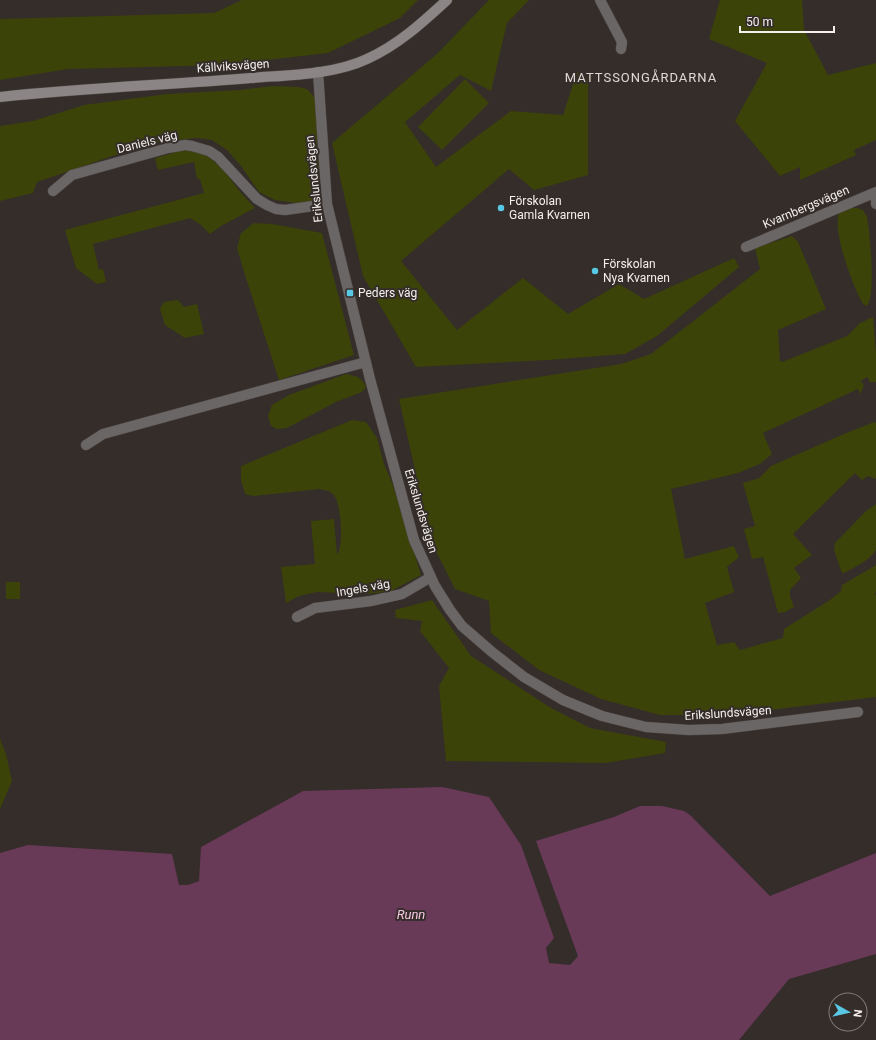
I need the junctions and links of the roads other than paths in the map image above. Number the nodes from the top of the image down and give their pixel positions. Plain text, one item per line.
1 (448, 0) edge
2 (600, 0) edge
3 (621, 49) dead end
4 (318, 72) junction
5 (0, 97) edge
6 (53, 191) dead end
7 (876, 192) edge
8 (327, 204) junction
9 (876, 204) edge
10 (746, 247) dead end
11 (366, 362) junction
12 (86, 445) dead end
13 (431, 577) junction
14 (296, 617) dead end
15 (858, 712) dead end

1 - 4 street, Källviksvägen
2 - 3 street
4 - 5 street, Källviksvägen
4 - 8 street, Erikslundsvägen
6 - 8 street, Daniels väg
7 - 9 street, Kvarnbergsvägen
7 - 10 street, Kvarnbergsvägen
8 - 11 street, Erikslundsvägen
11 - 12 street
11 - 13 street, Erikslundsvägen
13 - 14 street, Ingels väg
13 - 15 street, Erikslundsvägen

